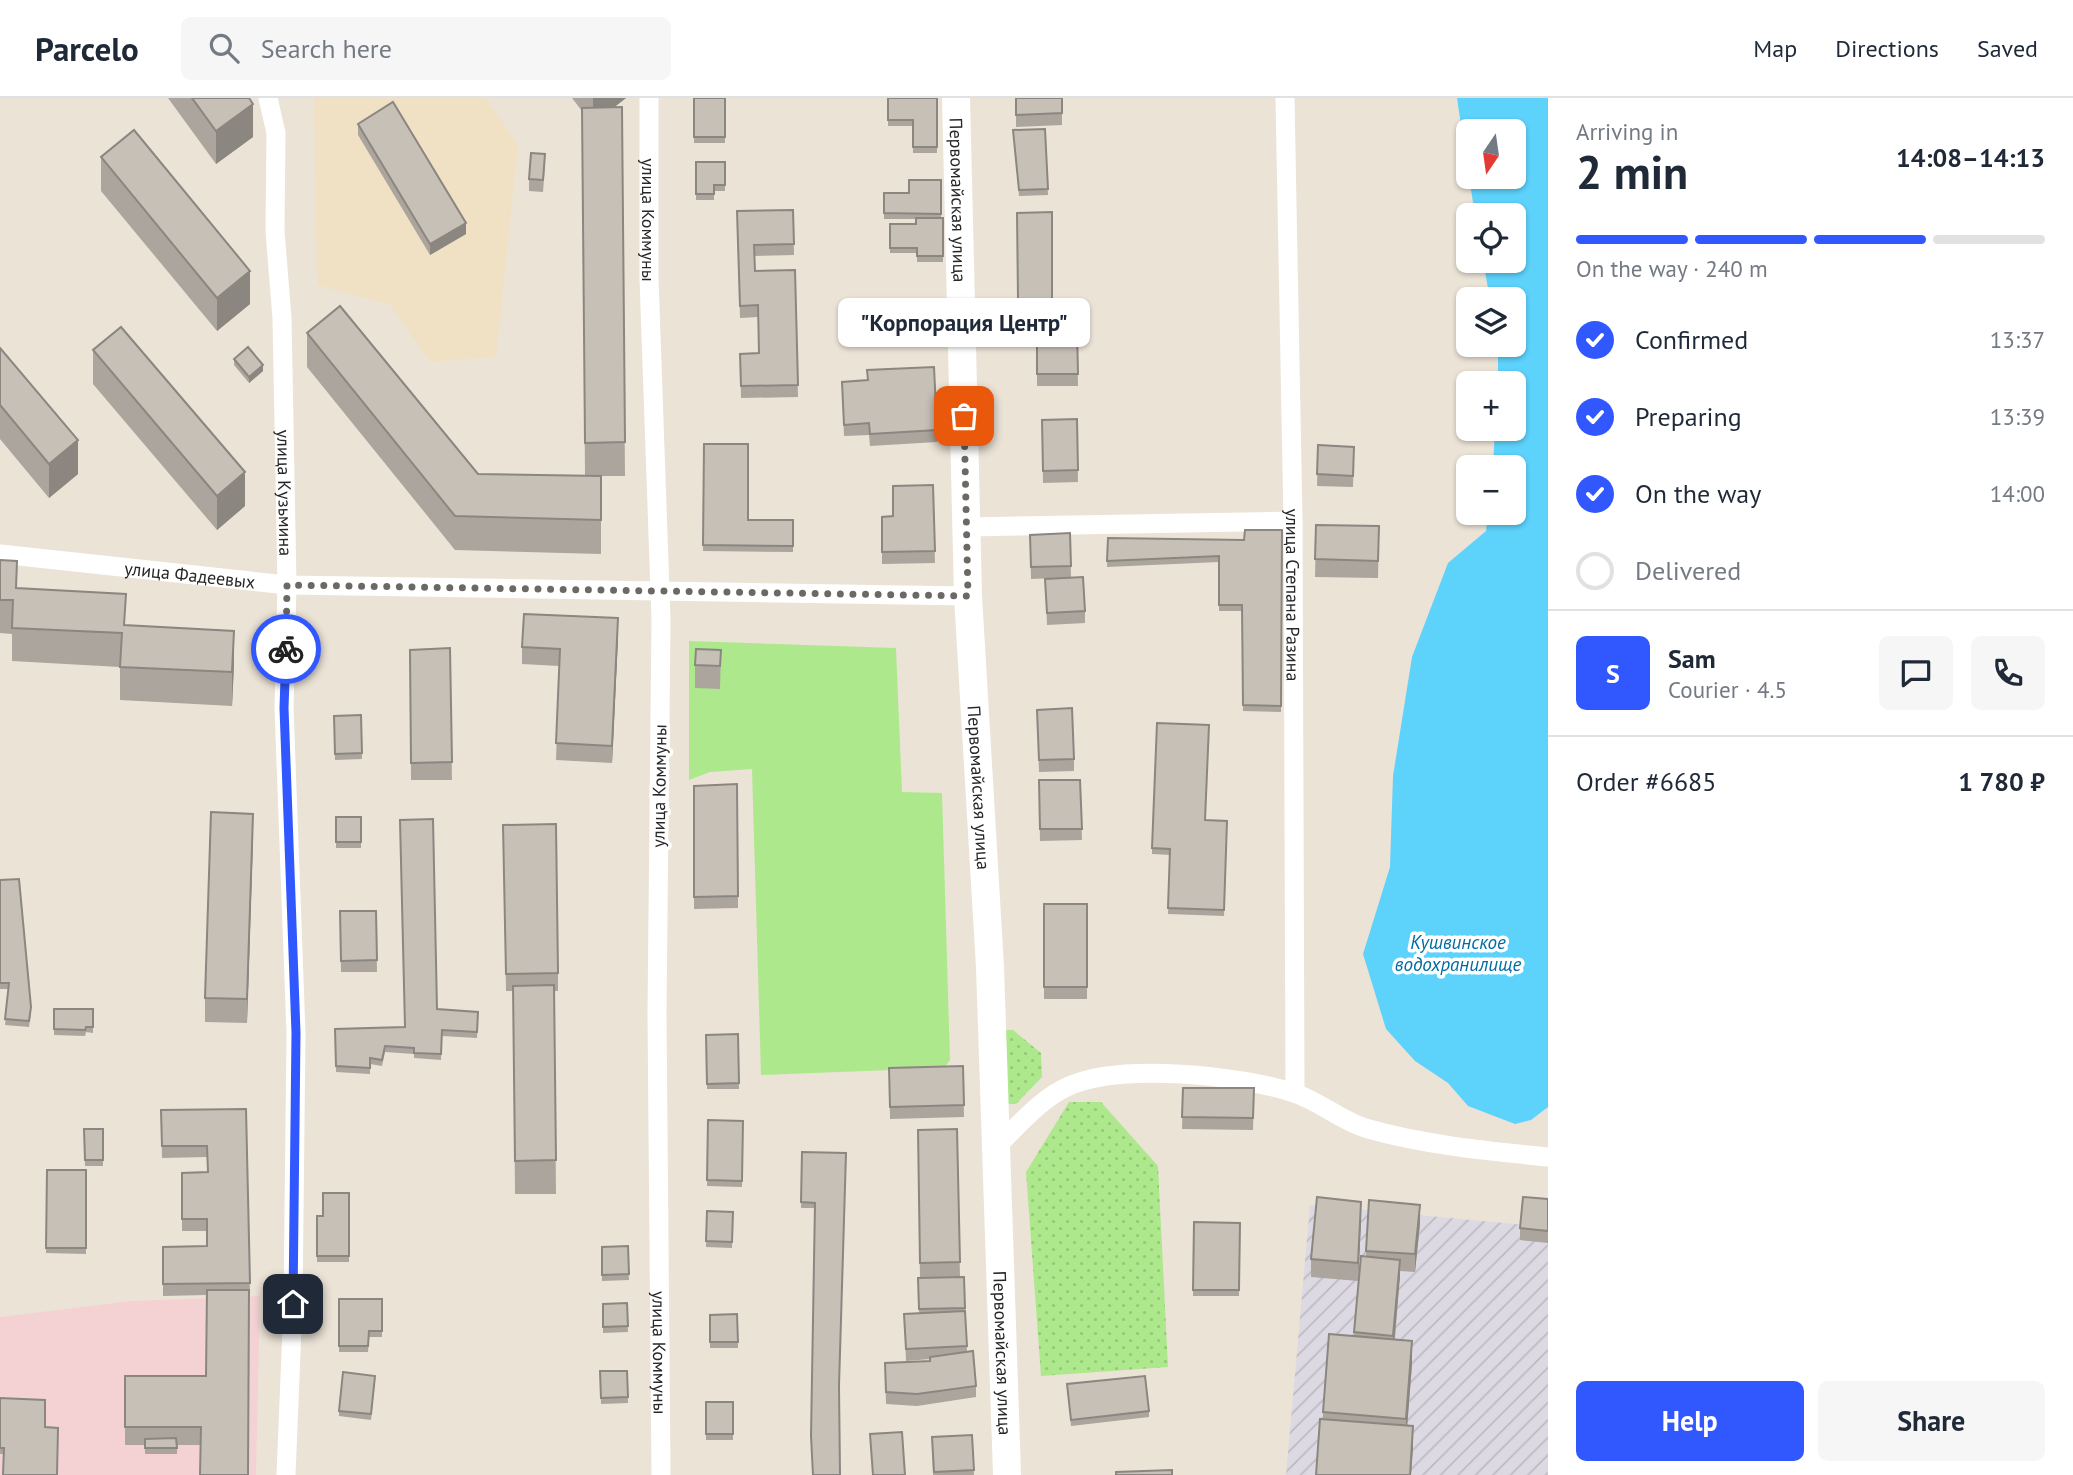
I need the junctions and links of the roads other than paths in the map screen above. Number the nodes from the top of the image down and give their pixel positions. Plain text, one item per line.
1 (268, 98) edge
2 (649, 98) edge
3 (956, 98) edge
4 (1286, 98) edge
5 (1293, 521) junction
6 (968, 527) junction
7 (0, 554) edge
8 (287, 585) junction
9 (660, 593) junction
10 (968, 596) junction
11 (1295, 1093) junction
12 (996, 1147) junction
13 (1548, 1157) edge
14 (286, 1475) edge
15 (661, 1475) edge
16 (1007, 1475) edge

1 - 8 street, улица Кузьмина
2 - 9 street, улица Коммуны
3 - 6 main road, Первомайская улица
4 - 5 street, улица Степана Разина
5 - 6 street
5 - 11 street, улица Степана Разина
6 - 10 main road, Первомайская улица
7 - 8 street, улица Фадеевых
8 - 9 street, улица Фадеевых
8 - 14 street, улица Кузьмина
9 - 10 street, улица Фадеевых
9 - 15 street, улица Коммуны
10 - 12 main road, Первомайская улица
11 - 12 street
11 - 13 street
12 - 16 main road, Первомайская улица

